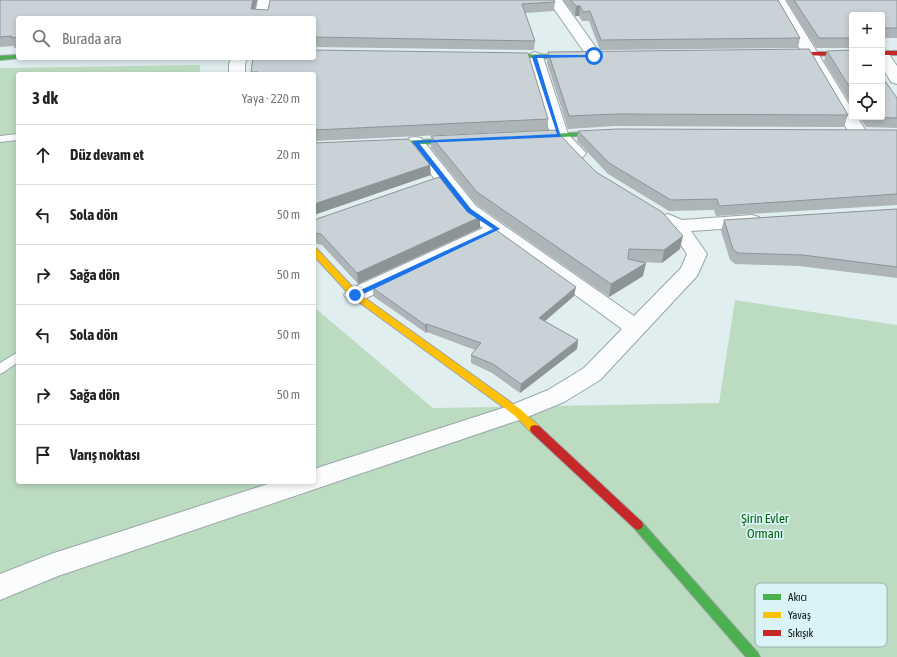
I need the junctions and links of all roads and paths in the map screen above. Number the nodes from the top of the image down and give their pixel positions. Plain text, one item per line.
1 (265, 0) edge
2 (555, 0) edge
3 (778, 0) edge
4 (261, 16) edge
5 (897, 53) edge
6 (809, 54) junction
7 (849, 54) edge
8 (885, 54) edge
9 (769, 55) edge
10 (487, 56) edge
11 (598, 56) joint
12 (535, 57) junction
13 (0, 58) edge
14 (16, 58) edge
15 (885, 59) edge
16 (238, 60) edge
17 (237, 72) edge
18 (897, 79) edge
19 (615, 133) edge
20 (858, 134) edge
21 (560, 136) junction
22 (16, 137) edge
23 (522, 137) edge
24 (0, 138) edge
25 (468, 140) edge
26 (415, 142) junction
27 (376, 144) edge
28 (591, 168) edge
29 (652, 210) edge
30 (772, 220) edge
31 (678, 226) junction
32 (498, 229) junction
33 (316, 253) edge
34 (355, 295) junction
35 (636, 328) junction
36 (16, 357) edge
37 (0, 369) edge
38 (517, 412) junction
39 (316, 478) edge
40 (300, 484) edge
41 (0, 587) edge
42 (754, 657) edge

1 - 4 street
2 - 11 street
3 - 6 street
5 - 8 street
6 - 7 street
6 - 9 street
6 - 20 street
10 - 12 street
11 - 12 street
12 - 21 street
13 - 14 street
15 - 18 street
16 - 17 street
19 - 21 street
21 - 23 street
21 - 28 street
22 - 24 lane
25 - 26 street
26 - 27 street
26 - 32 street
29 - 31 street
30 - 31 street
31 - 35 street
32 - 34 street
32 - 35 street
33 - 34 street
34 - 38 street
35 - 38 street
36 - 37 lane
38 - 39 street
38 - 42 street
40 - 41 street

